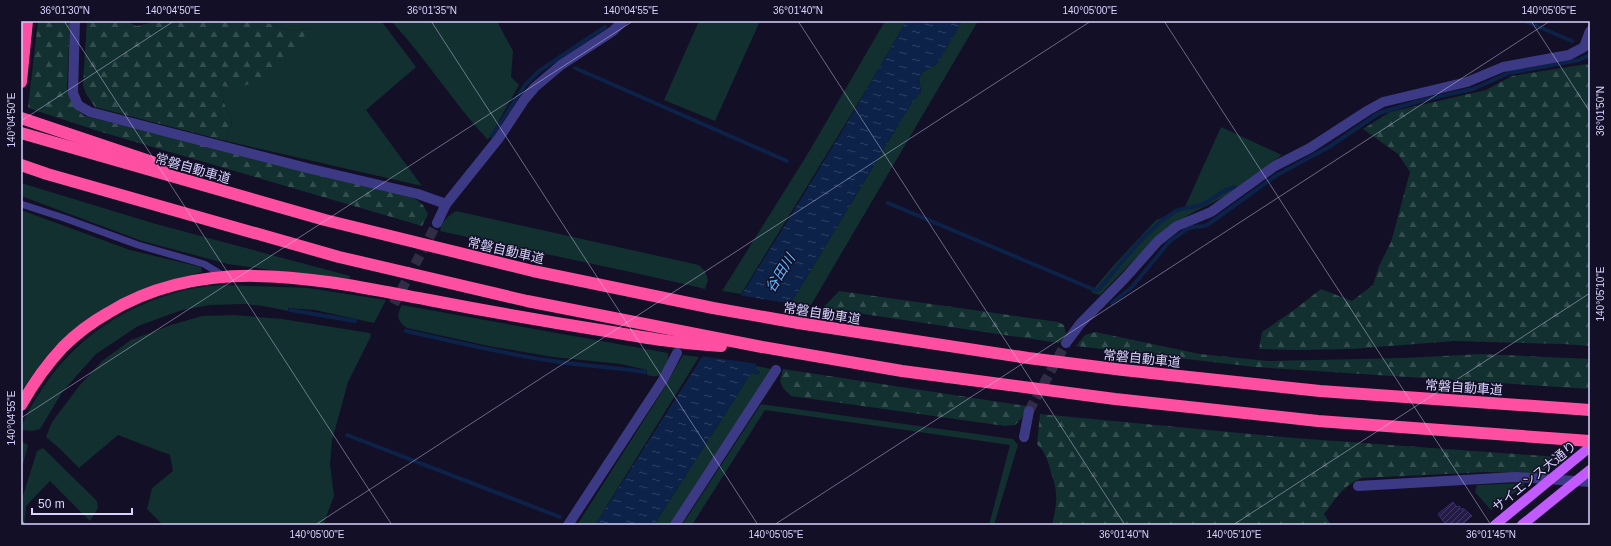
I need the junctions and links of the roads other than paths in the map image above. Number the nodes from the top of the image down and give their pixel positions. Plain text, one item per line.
1 (28, 21) edge
2 (75, 21) edge
3 (623, 21) edge
4 (1590, 31) edge
5 (21, 82) edge
6 (21, 118) edge
7 (21, 133) edge
8 (21, 165) edge
9 (21, 204) edge
10 (446, 204) junction
11 (325, 220) junction
12 (437, 223) tunnel mouth
13 (224, 276) junction
14 (692, 340) junction
15 (1066, 343) tunnel mouth
16 (677, 353) dead end
17 (776, 370) dead end
18 (21, 405) edge
19 (1590, 410) edge
20 (1029, 411) tunnel mouth
21 (1024, 437) dead end
22 (1590, 442) edge
23 (1590, 447) edge
24 (1590, 470) edge
25 (1590, 482) edge
26 (1358, 486) dead end
27 (568, 525) edge
28 (675, 525) edge
29 (1495, 525) edge
30 (1522, 525) edge

1 - 5 highway
2 - 10 street
3 - 10 street
4 - 15 street
6 - 11 highway
7 - 11 highway, 常磐自動車道
8 - 14 highway
9 - 13 lane
10 - 12 street
11 - 19 highway, 常磐自動車道
13 - 14 highway
13 - 18 highway
14 - 22 highway
16 - 27 street
17 - 28 street
20 - 21 street
23 - 29 main road, サイエンス大通り
24 - 30 main road
25 - 26 street

